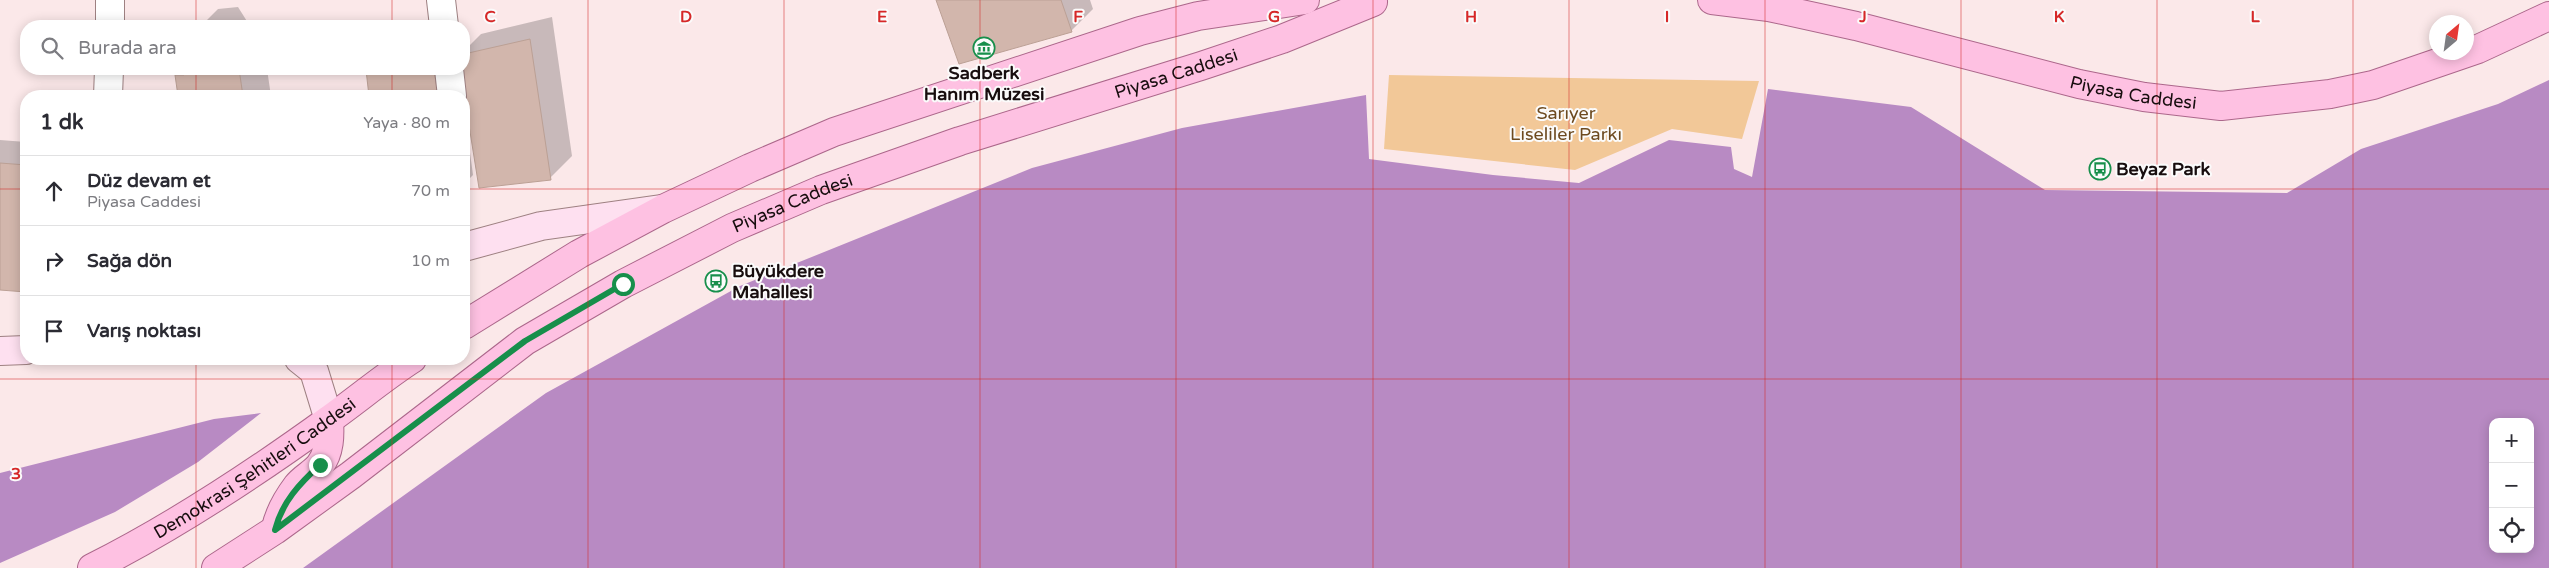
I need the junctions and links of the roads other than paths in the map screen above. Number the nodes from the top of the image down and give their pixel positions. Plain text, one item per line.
1 (110, 0) edge
2 (441, 0) edge
3 (1305, 0) edge
4 (1322, 0) edge
5 (1712, 0) edge
6 (1383, 1) edge
7 (2549, 16) edge
8 (110, 20) edge
9 (443, 20) edge
10 (109, 75) edge
11 (450, 75) edge
12 (108, 90) edge
13 (451, 90) edge
14 (663, 209) junction
15 (470, 244) edge
16 (470, 321) edge
17 (20, 350) edge
18 (0, 351) edge
19 (313, 365) edge
20 (404, 365) edge
21 (330, 420) junction
22 (275, 530) junction
23 (92, 568) edge
24 (216, 568) edge

1 - 8 street
2 - 9 street
3 - 14 main road
4 - 6 main road, Piyasa Caddesi
5 - 7 main road, Piyasa Caddesi
6 - 22 main road, Piyasa Caddesi
10 - 12 street
11 - 13 street
14 - 15 main road
14 - 16 main road
17 - 18 main road
19 - 21 main road
20 - 21 main road, Demokrasi Şehitleri Caddesi
21 - 22 main road
21 - 23 main road, Demokrasi Şehitleri Caddesi
22 - 24 main road

